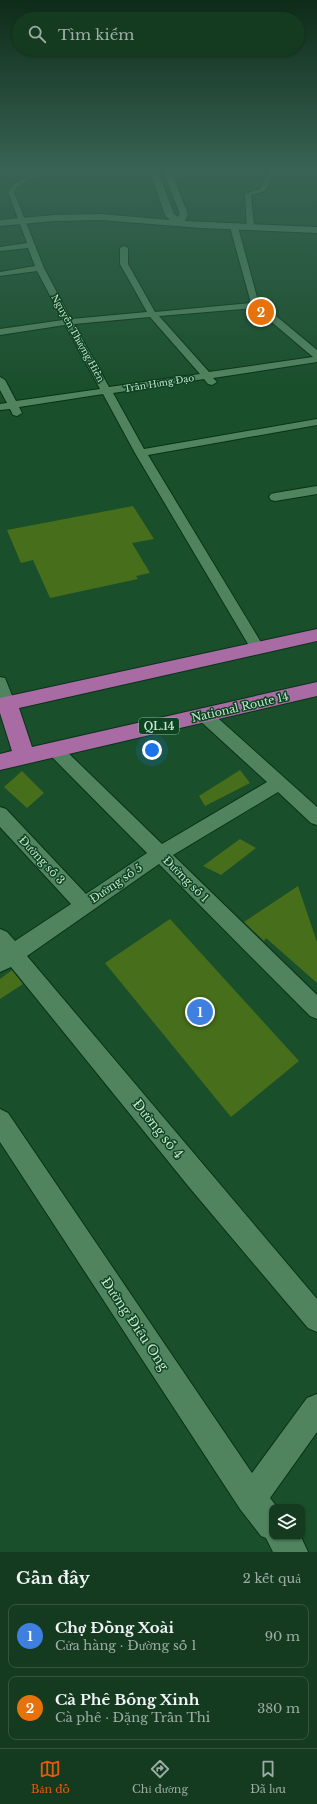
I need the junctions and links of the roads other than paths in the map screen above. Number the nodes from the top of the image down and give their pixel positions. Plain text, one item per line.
1 (30, 241) edge
2 (238, 241) edge
3 (31, 245) junction
4 (0, 248) edge
5 (124, 248) dead end
6 (40, 268) junction
7 (0, 274) edge
8 (257, 305) junction
9 (153, 315) junction
10 (68, 322) junction
11 (0, 332) edge
12 (317, 354) edge
13 (317, 359) edge
14 (317, 368) edge
15 (210, 379) junction
16 (0, 380) edge
17 (109, 396) junction
18 (0, 407) edge
19 (15, 409) junction
20 (0, 415) edge
21 (317, 422) edge
22 (141, 453) junction
23 (312, 491) edge
24 (275, 498) dead end
25 (317, 504) edge
26 (317, 636) edge
27 (258, 648) junction
28 (0, 682) edge
29 (317, 689) edge
30 (4, 704) edge
31 (204, 715) junction
32 (55, 750) junction
33 (25, 757) junction
34 (0, 762) edge
35 (278, 784) junction
36 (0, 814) edge
37 (317, 818) edge
38 (161, 853) junction
39 (84, 905) junction
40 (5, 952) edge
41 (317, 1009) edge
42 (0, 1122) edge
43 (317, 1319) edge
44 (317, 1408) edge
45 (251, 1498) junction
46 (269, 1521) edge
47 (283, 1540) edge
48 (293, 1552) edge

1 - 3 street, Nguyễn Thượng Hiền
2 - 8 street
3 - 4 street
3 - 6 street, Nguyễn Thượng Hiền
5 - 9 street
6 - 7 street
6 - 10 street, Nguyễn Thượng Hiền
8 - 9 street
8 - 12 street
9 - 10 street
9 - 15 street
10 - 11 street
10 - 17 street, Nguyễn Thượng Hiền
13 - 15 street, Trần Hưng Đạo
14 - 15 street
15 - 17 street
16 - 19 street
17 - 19 street
17 - 22 street, Nguyễn Thượng Hiền
18 - 19 street
19 - 20 street
21 - 22 street
22 - 27 street, Nguyễn Thượng Hiền
23 - 24 street
23 - 25 street
26 - 27 highway
27 - 30 highway
28 - 30 street
29 - 31 highway, National Route 14 / QL.14
30 - 33 highway
31 - 32 highway, National Route 14 / QL.14
31 - 35 street
32 - 33 highway, National Route 14 / QL.14
32 - 38 street, Đường số 1
33 - 34 highway, National Route 14 / QL.14
35 - 37 street
35 - 38 street, Đường số 5
36 - 39 street, Đường số 3
38 - 39 street, Đường số 5
38 - 41 street, Đường số 1
39 - 40 street, Đường số 5
40 - 43 street, Đường số 4
42 - 45 street, Đường Điểu Ong
44 - 45 street
45 - 46 street, Đường Điểu Ong
47 - 48 street

